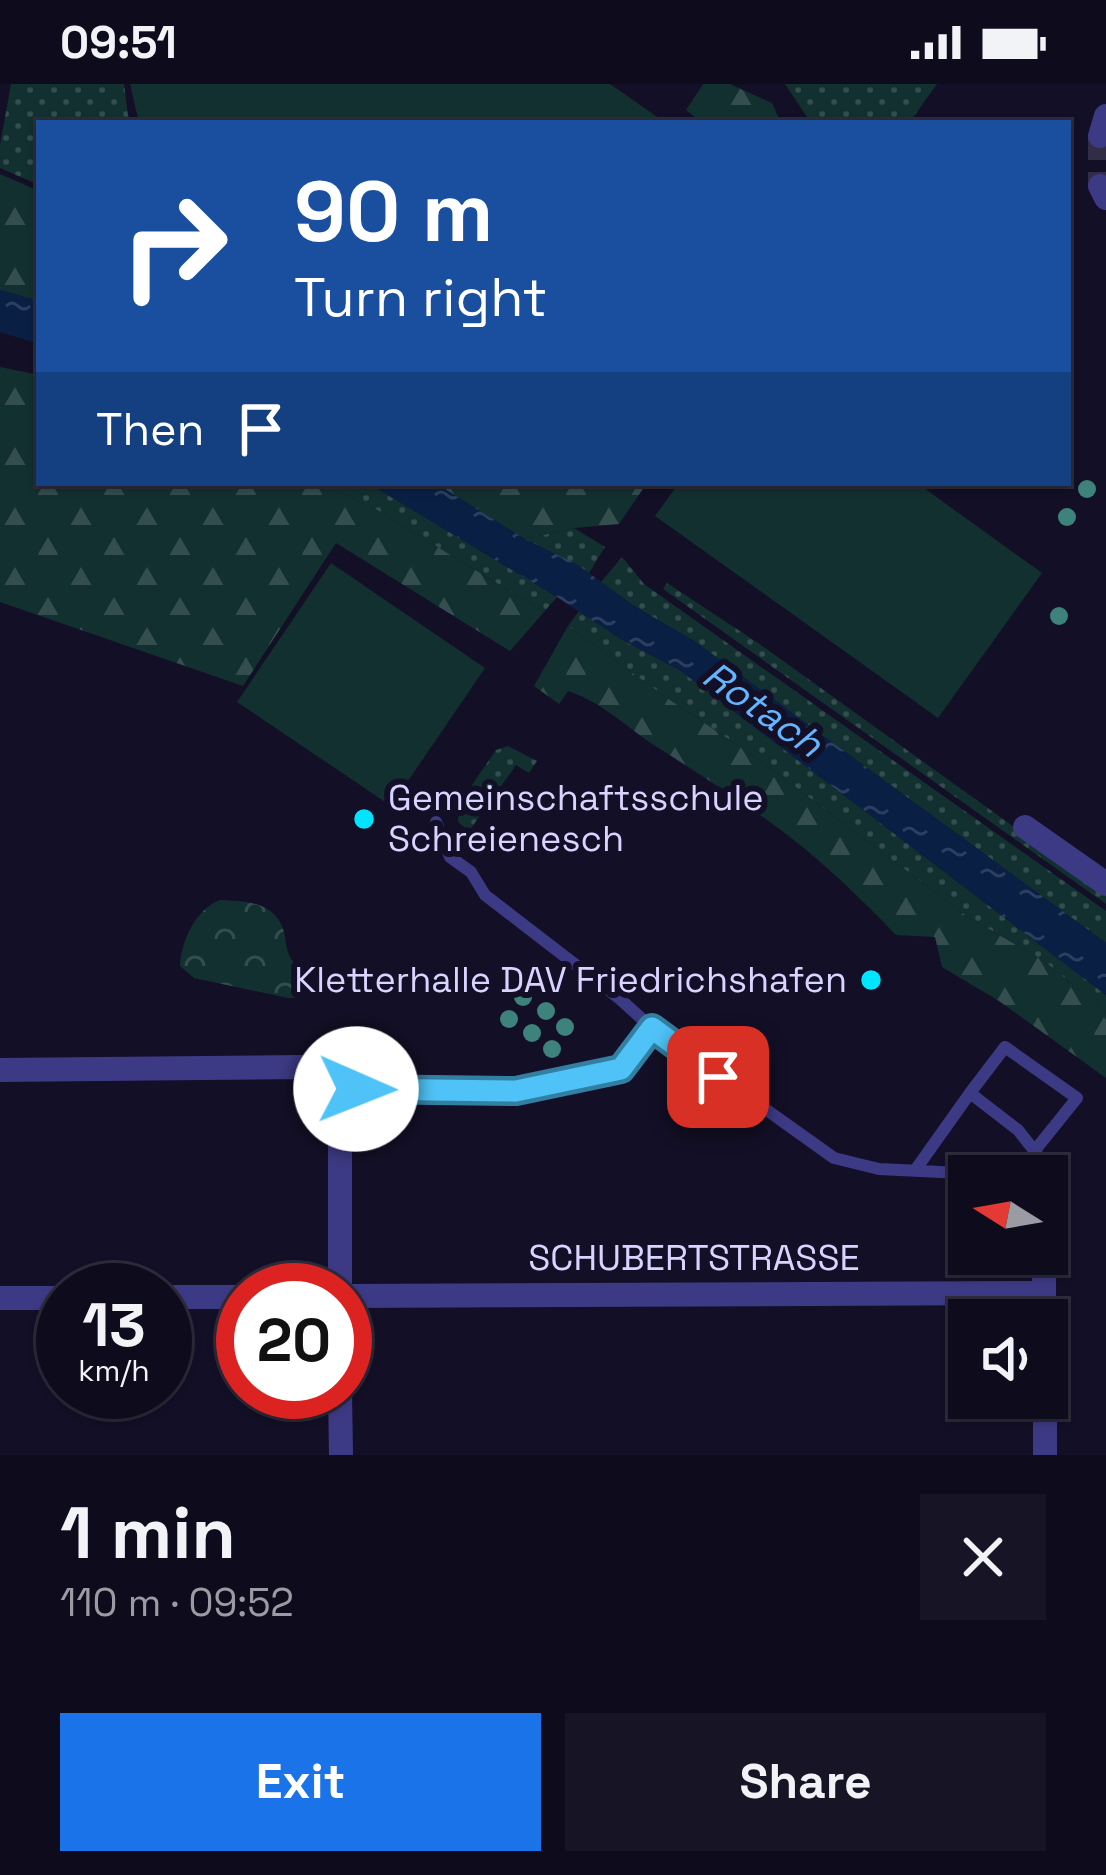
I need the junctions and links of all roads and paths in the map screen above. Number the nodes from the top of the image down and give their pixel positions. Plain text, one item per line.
1 (436, 822) dead end
2 (1025, 827) dead end
3 (1106, 884) edge
4 (652, 1028) junction
5 (0, 1070) edge
6 (970, 1093) junction
7 (340, 1094) junction
8 (1030, 1155) edge
9 (1043, 1155) edge
10 (948, 1168) edge
11 (916, 1169) junction
12 (342, 1263) edge
13 (1044, 1275) edge
14 (372, 1293) edge
15 (1044, 1293) junction
16 (0, 1298) edge
17 (36, 1298) edge
18 (1044, 1299) edge
19 (340, 1419) edge
20 (1045, 1419) edge
21 (340, 1455) edge
22 (1045, 1455) edge

1 - 4 lane
2 - 3 street
4 - 7 lane
4 - 11 lane
5 - 7 street
6 - 8 lane
6 - 9 lane
6 - 11 lane
7 - 12 street
10 - 11 lane
13 - 15 street
14 - 15 street, SCHUBERTSTRASSE
15 - 18 street
16 - 17 street
19 - 21 street
20 - 22 street

